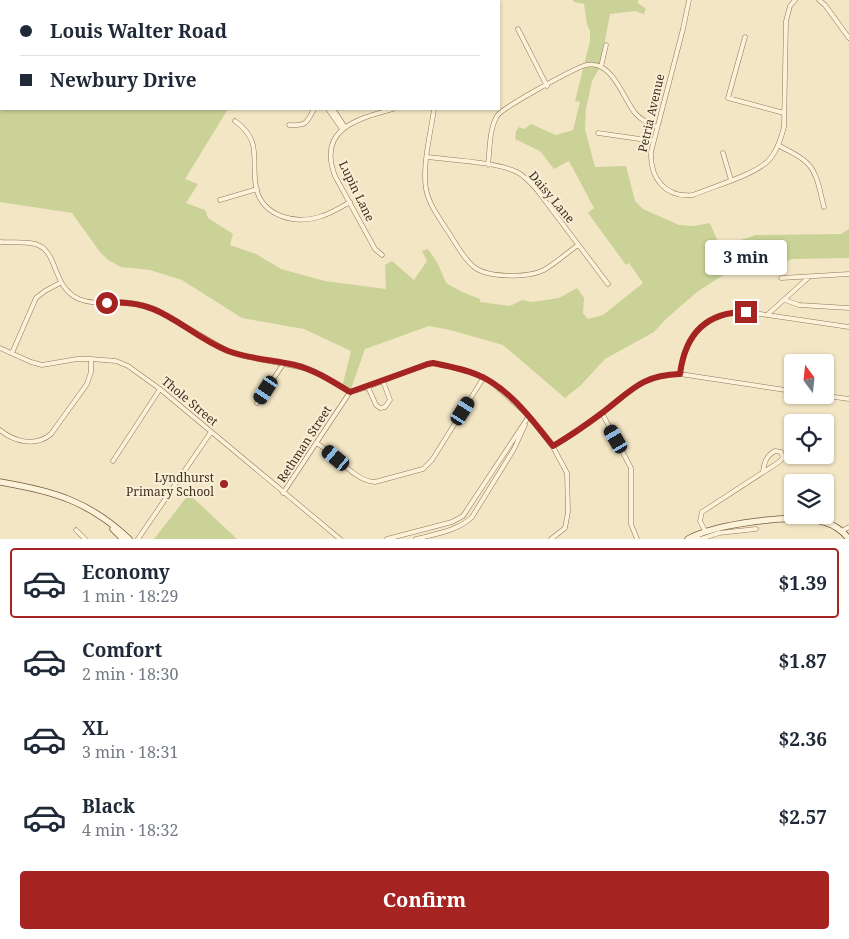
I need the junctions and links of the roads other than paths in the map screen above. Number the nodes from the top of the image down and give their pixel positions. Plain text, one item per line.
1 (689, 0) edge
2 (794, 0) edge
3 (819, 0) edge
4 (518, 29) dead end
5 (745, 38) dead end
6 (849, 38) edge
7 (606, 45) dead end
8 (601, 67) junction
9 (547, 86) junction
10 (313, 110) edge
11 (329, 110) edge
12 (334, 110) edge
13 (390, 110) edge
14 (434, 110) edge
15 (784, 113) junction
16 (235, 121) dead end
17 (289, 125) dead end
18 (657, 127) junction
19 (344, 128) junction
20 (598, 133) dead end
21 (654, 141) junction
22 (778, 146) junction
23 (723, 153) dead end
24 (428, 157) junction
25 (488, 165) junction
26 (731, 180) junction
27 (257, 189) junction
28 (220, 200) dead end
29 (350, 202) junction
30 (824, 207) dead end
31 (0, 242) edge
32 (578, 245) junction
33 (382, 255) dead end
34 (849, 274) edge
35 (809, 277) junction
36 (781, 278) dead end
37 (60, 282) junction
38 (608, 284) dead end
39 (785, 300) junction
40 (849, 308) edge
41 (768, 315) junction
42 (849, 327) edge
43 (0, 348) edge
44 (12, 354) junction
45 (91, 359) junction
46 (284, 363) junction
47 (680, 374) junction
48 (484, 378) junction
49 (383, 381) junction
50 (368, 387) junction
51 (160, 389) junction
52 (784, 390) edge
53 (350, 392) junction
54 (834, 397) edge
55 (849, 399) edge
56 (257, 403) dead end
57 (602, 414) junction
58 (529, 416) junction
59 (525, 423) junction
60 (0, 430) edge
61 (211, 432) junction
62 (316, 443) junction
63 (553, 446) junction
64 (113, 461) dead end
65 (763, 472) junction
66 (0, 482) edge
67 (283, 493) junction
68 (97, 514) junction
69 (849, 527) edge
70 (756, 529) dead end
71 (76, 530) dead end
72 (705, 531) junction
73 (842, 532) junction
74 (690, 538) edge
75 (85, 539) edge
76 (123, 539) edge
77 (129, 539) edge
78 (138, 539) edge
79 (340, 539) edge
80 (387, 539) edge
81 (416, 539) edge
82 (551, 539) edge
83 (637, 539) edge
84 (849, 539) edge

1 - 18 street, Petria Avenue
2 - 15 street, Petria Avenue
3 - 6 street
4 - 9 street
5 - 15 street
7 - 8 street
8 - 9 street
8 - 18 street
9 - 25 street
10 - 17 street
11 - 19 street
12 - 19 street
13 - 19 street
14 - 24 street
15 - 22 street, Petria Avenue
16 - 27 street
18 - 21 street, Petria Avenue
19 - 29 street, Lupin Lane
20 - 21 street
21 - 26 street, Petria Avenue
22 - 26 street, Petria Avenue
22 - 30 street
23 - 26 street
24 - 25 street, Daisy Lane
24 - 32 street
25 - 32 street, Daisy Lane
27 - 28 street
27 - 29 street
29 - 33 street, Lupin Lane
31 - 37 street
32 - 38 street, Daisy Lane
34 - 35 street
35 - 36 street
35 - 39 street
37 - 44 street
37 - 46 street
39 - 40 street
39 - 41 street
41 - 42 street
41 - 47 street
43 - 44 street, Thole Street
44 - 45 street, Thole Street
45 - 51 street, Thole Street
45 - 60 street
46 - 53 street
46 - 56 street
47 - 52 street
47 - 57 street
48 - 49 street
48 - 58 street
48 - 62 street
49 - 50 street
49 - 50 street
50 - 53 street
51 - 61 street, Thole Street
51 - 64 street
53 - 62 street, Rethman Street
54 - 55 street
57 - 63 street
57 - 83 street
58 - 59 street
58 - 63 street
59 - 80 street
59 - 81 street
61 - 67 street, Thole Street
61 - 78 street
62 - 67 street, Rethman Street
63 - 82 street
65 - 65 street
65 - 72 street
66 - 68 main road
67 - 79 street, Thole Street
68 - 76 main road
68 - 77 main road
69 - 73 street
70 - 74 street
71 - 75 street
72 - 73 main road
72 - 74 main road
73 - 84 main road

